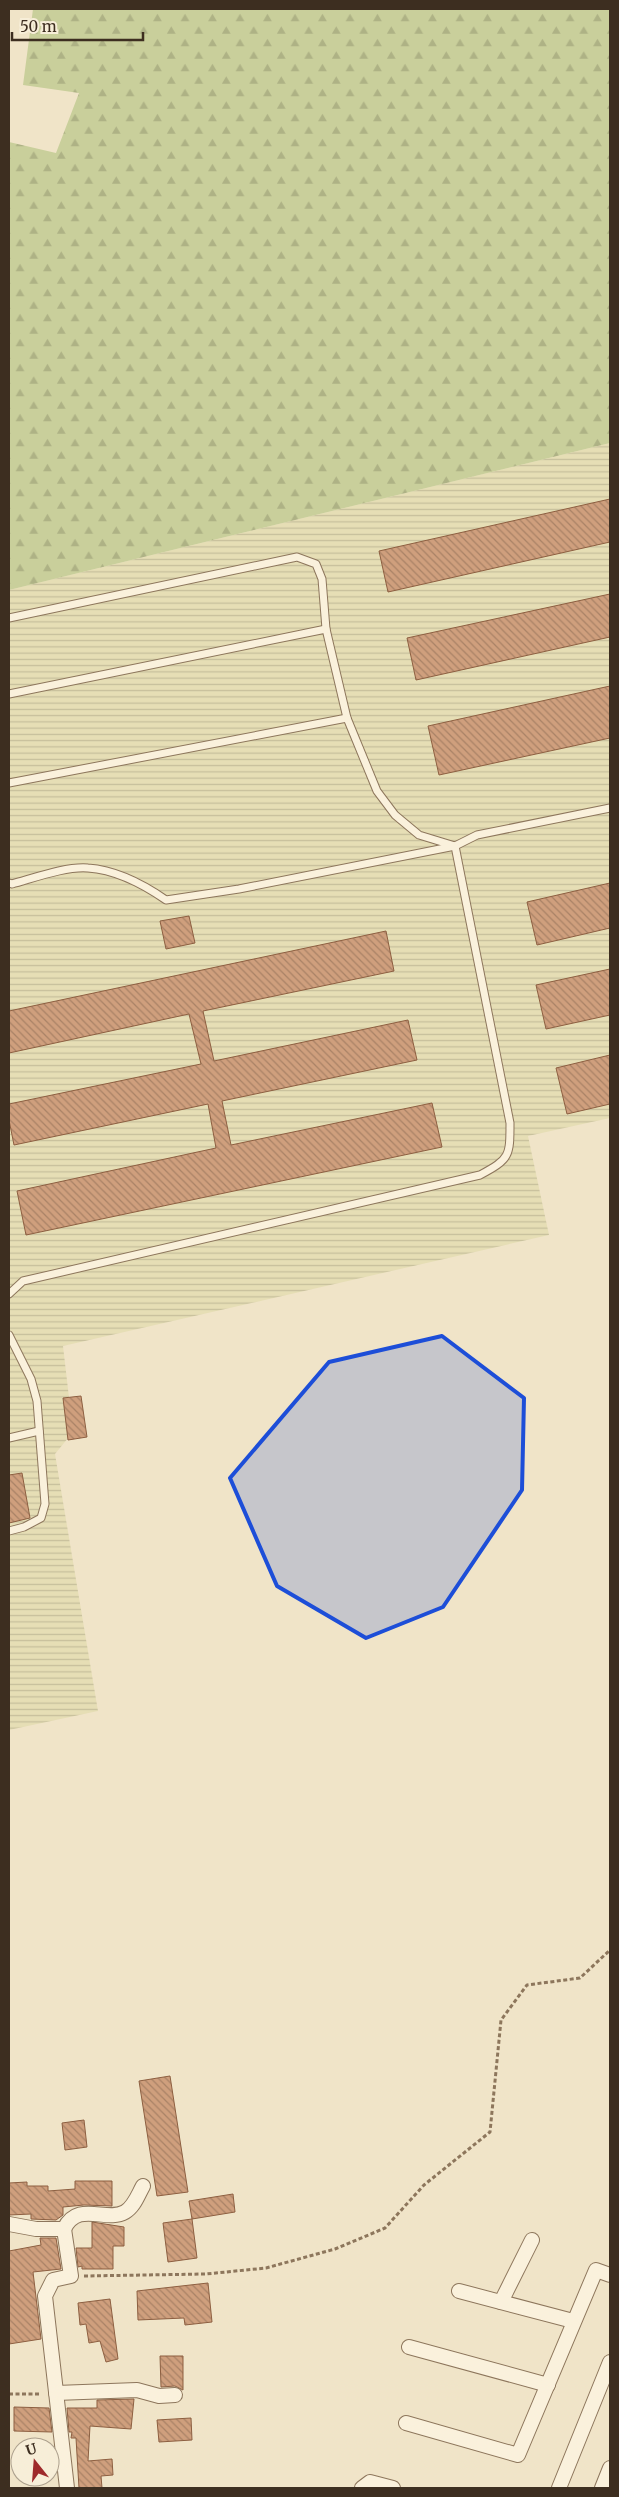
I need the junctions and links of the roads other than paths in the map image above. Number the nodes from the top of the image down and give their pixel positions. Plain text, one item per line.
1 (9, 618) edge
2 (326, 629) junction
3 (9, 694) edge
4 (347, 718) junction
5 (9, 783) edge
6 (610, 808) edge
7 (456, 846) junction
8 (9, 883) edge
9 (9, 1294) edge
10 (9, 1335) edge
11 (39, 1431) junction
12 (9, 1438) edge
13 (9, 1531) edge
14 (143, 2186) dead end
15 (9, 2224) edge
16 (64, 2229) junction
17 (532, 2240) dead end
18 (610, 2275) edge
19 (459, 2292) dead end
20 (501, 2302) junction
21 (573, 2321) junction
22 (409, 2347) dead end
23 (610, 2362) edge
24 (548, 2386) junction
25 (56, 2393) junction
26 (175, 2395) dead end
27 (406, 2423) dead end
28 (610, 2468) edge
29 (66, 2488) edge
30 (362, 2488) edge
31 (393, 2488) edge
32 (559, 2488) edge
33 (602, 2488) edge

1 - 2 lane
2 - 3 lane
2 - 4 lane
4 - 5 lane
4 - 7 lane
6 - 7 lane
7 - 8 lane
7 - 9 lane
10 - 11 lane
11 - 12 lane
11 - 13 lane
14 - 16 street
15 - 16 street
16 - 25 street
17 - 20 street
18 - 21 street
19 - 20 street
20 - 21 street
21 - 24 street
22 - 24 street
23 - 32 street
24 - 27 street
25 - 26 street
25 - 29 street
28 - 33 street
30 - 31 street

